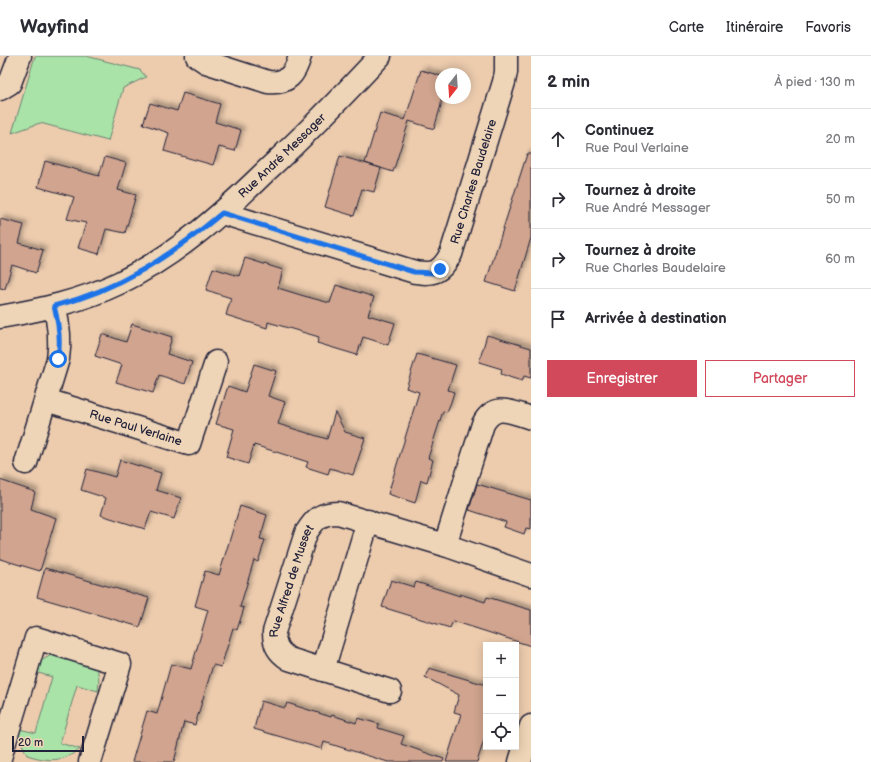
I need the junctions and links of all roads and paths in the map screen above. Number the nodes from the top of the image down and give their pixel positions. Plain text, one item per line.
1 (20, 56) edge
2 (197, 56) edge
3 (300, 56) edge
4 (380, 56) edge
5 (506, 56) edge
6 (0, 89) edge
7 (222, 213) junction
8 (54, 306) junction
9 (0, 317) edge
10 (216, 362) dead end
11 (46, 400) junction
12 (531, 418) edge
13 (26, 463) dead end
14 (368, 521) junction
15 (445, 545) junction
16 (531, 575) edge
17 (323, 670) junction
18 (390, 691) dead end
19 (531, 726) edge
20 (0, 759) edge
21 (10, 762) edge
22 (90, 762) edge
23 (520, 762) edge

1 - 6 street
2 - 3 street
4 - 7 street, Rue André Messager
5 - 7 street, Rue Charles Baudelaire
7 - 8 street, Rue André Messager
8 - 9 street, Rue André Messager
8 - 11 street
10 - 11 street, Rue Paul Verlaine
11 - 13 street
12 - 15 street
14 - 15 street, Rue Alfred de Musset
14 - 17 street
14 - 17 street, Rue Alfred de Musset
15 - 16 street, Rue Alfred de Musset
17 - 18 street, Rue Alfred de Musset
19 - 23 street
20 - 21 street
20 - 22 street

